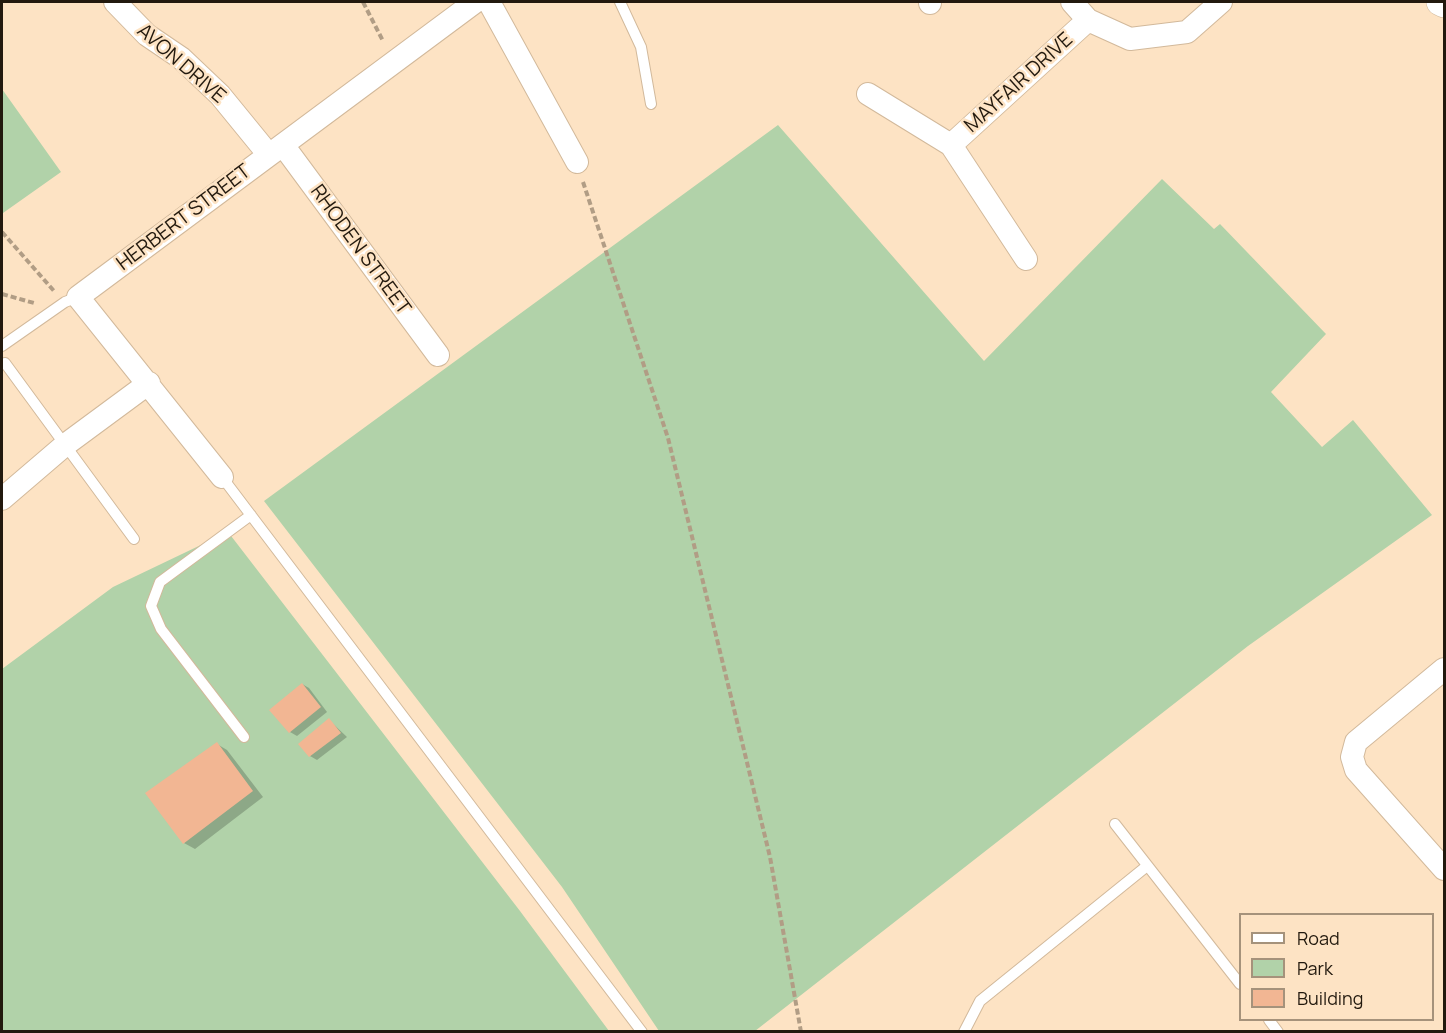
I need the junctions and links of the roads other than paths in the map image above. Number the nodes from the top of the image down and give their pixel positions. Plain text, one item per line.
1 (115, 2) edge
2 (475, 2) edge
3 (489, 2) edge
4 (620, 2) edge
5 (1072, 2) edge
6 (1221, 2) edge
7 (1440, 2) edge
8 (1444, 4) edge
9 (1088, 20) junction
10 (868, 94) dead end
11 (651, 104) dead end
12 (951, 145) junction
13 (276, 150) junction
14 (577, 162) road end
15 (1026, 259) dead end
16 (71, 300) junction
17 (2, 346) edge
18 (438, 356) dead end
19 (5, 363) dead end
20 (149, 383) junction
21 (64, 445) junction
22 (222, 477) joint
23 (2, 499) edge
24 (250, 515) junction
25 (134, 539) dead end
26 (1444, 669) edge
27 (244, 737) dead end
28 (1115, 824) dead end
29 (1147, 866) junction
30 (1444, 869) edge
31 (1239, 983) edge
32 (642, 1032) edge
33 (964, 1032) edge

1 - 13 street, AVON DRIVE
2 - 13 street, HERBERT STREET
3 - 14 street
4 - 11 lane
5 - 9 street, MAYFAIR DRIVE
6 - 9 street, MAYFAIR DRIVE
7 - 8 street
9 - 12 street, MAYFAIR DRIVE
10 - 12 street, MAYFAIR DRIVE
12 - 15 street, MAYFAIR DRIVE
13 - 16 street, HERBERT STREET
13 - 18 street, RHODEN STREET
16 - 17 lane
16 - 20 street
19 - 21 lane
20 - 21 street
20 - 22 street
21 - 23 street
21 - 25 lane
22 - 24 lane
24 - 27 lane
24 - 32 lane
26 - 30 street
28 - 29 lane
29 - 31 lane
29 - 33 lane

